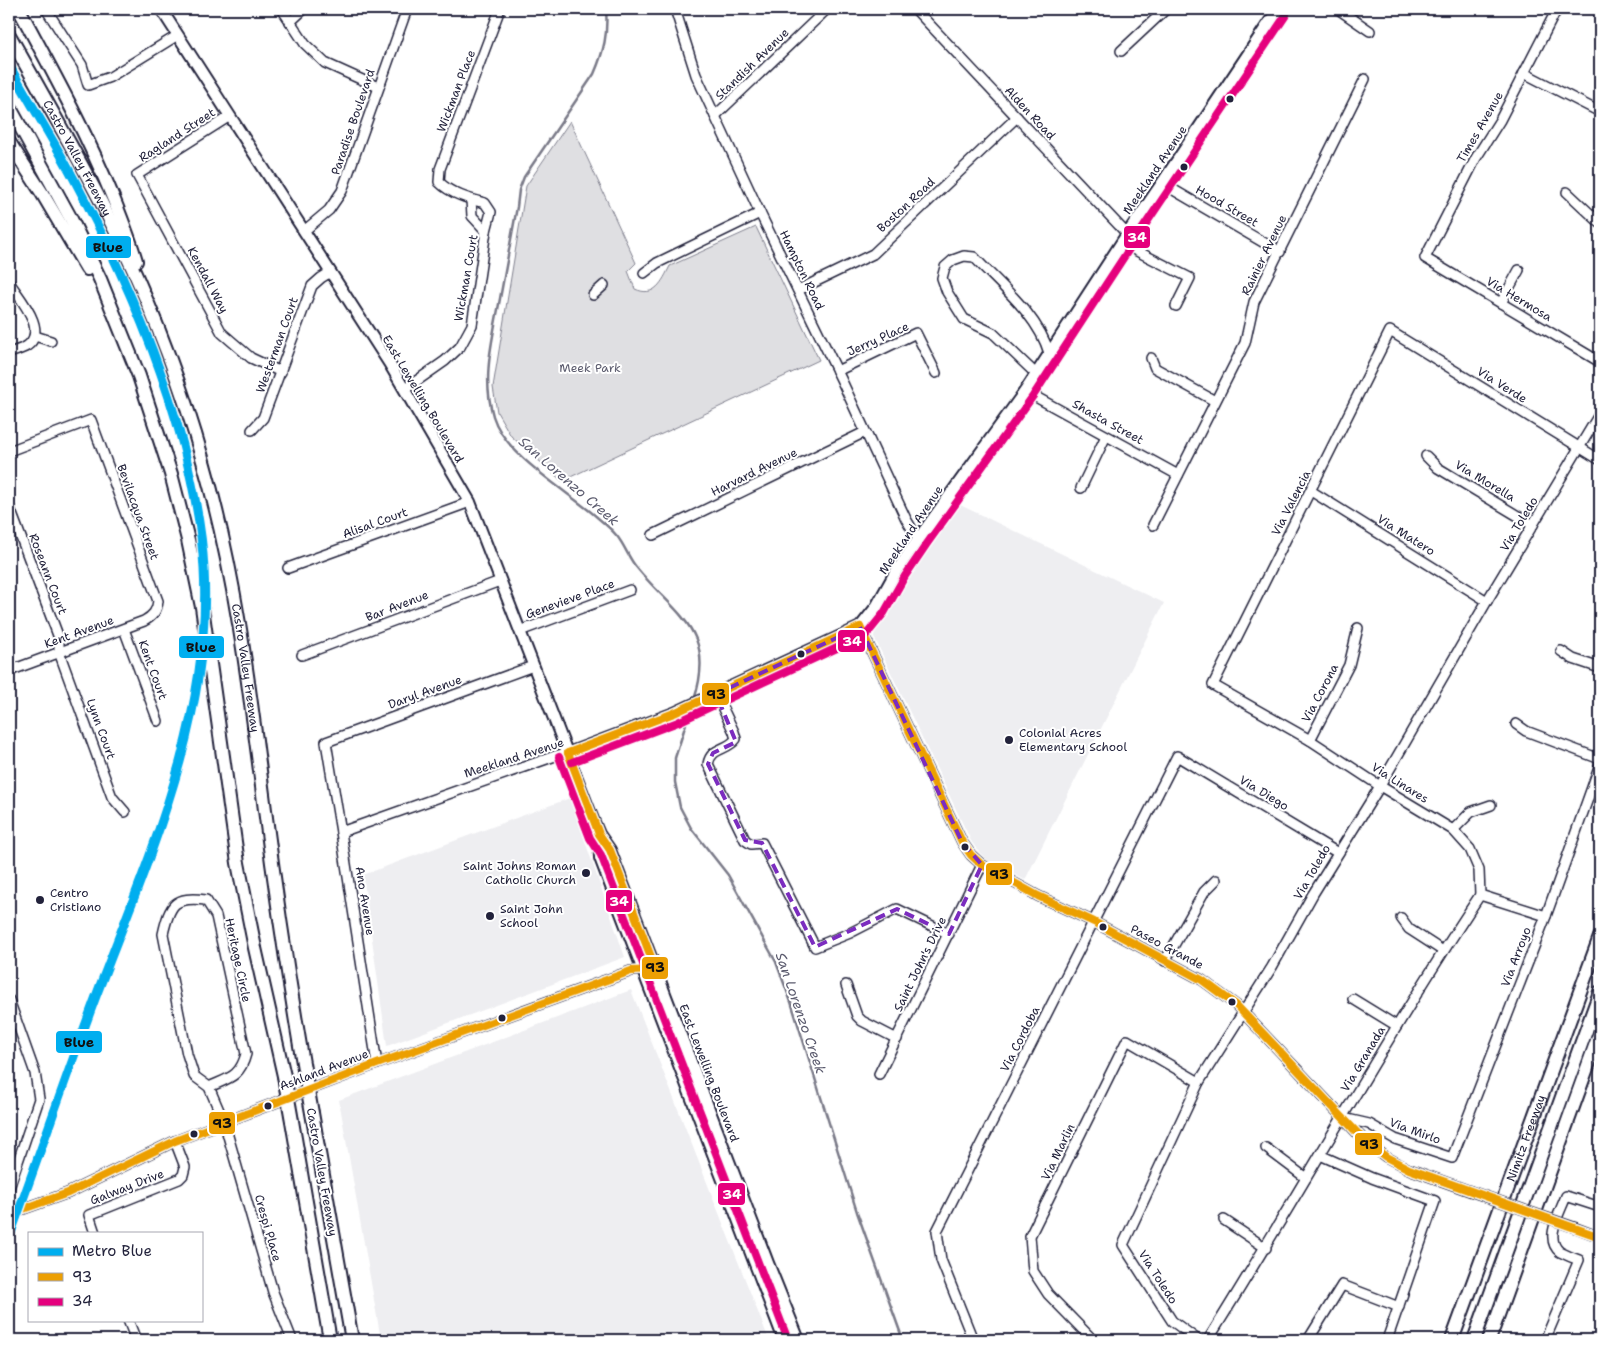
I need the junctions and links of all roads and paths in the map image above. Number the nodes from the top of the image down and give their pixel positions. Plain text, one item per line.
1 (19, 9) edge
2 (46, 9) edge
3 (162, 9) edge
4 (282, 9) edge
5 (304, 9) edge
6 (407, 9) edge
7 (500, 9) edge
8 (675, 9) edge
9 (827, 9) edge
10 (915, 9) edge
11 (1166, 9) edge
12 (1338, 9) edge
13 (1557, 9) edge
14 (1276, 10) edge
15 (290, 22) junction
16 (1370, 31) dead end
17 (9, 35) edge
18 (178, 35) junction
19 (1121, 51) dead end
20 (1524, 73) junction
21 (1366, 78) dead end
22 (378, 87) junction
23 (9, 106) edge
24 (1600, 112) edge
25 (230, 116) junction
26 (715, 116) junction
27 (1017, 117) junction
28 (9, 142) edge
29 (137, 176) joint
30 (1164, 180) junction
31 (439, 182) joint
32 (1567, 192) dead end
33 (471, 200) junction
34 (760, 213) junction
35 (1600, 223) edge
36 (304, 231) junction
37 (486, 231) junction
38 (1124, 238) junction
39 (1280, 252) junction
40 (1425, 258) joint
41 (1519, 270) dead end
42 (330, 273) junction
43 (644, 273) dead end
44 (9, 282) edge
45 (604, 284) dead end
46 (798, 290) junction
47 (594, 295) dead end
48 (145, 297) junction
49 (1501, 303) junction
50 (1176, 306) dead end
51 (114, 311) junction
52 (1390, 331) joint
53 (35, 336) junction
54 (51, 342) dead end
55 (9, 353) edge
56 (1049, 353) junction
57 (1151, 358) dead end
58 (1600, 362) edge
59 (837, 371) junction
60 (281, 372) junction
61 (936, 373) dead end
62 (1036, 374) junction
63 (405, 389) junction
64 (1025, 391) junction
65 (1215, 401) junction
66 (1600, 413) edge
67 (252, 430) dead end
68 (865, 432) junction
69 (1106, 436) junction
70 (1580, 448) junction
71 (9, 451) edge
72 (1426, 456) dead end
73 (1600, 460) edge
74 (1178, 475) junction
75 (1081, 488) dead end
76 (1311, 491) junction
77 (470, 502) junction
78 (9, 506) edge
79 (1153, 525) dead end
80 (1533, 525) junction
81 (653, 535) dead end
82 (918, 539) junction
83 (288, 568) dead end
84 (500, 581) junction
85 (630, 590) dead end
86 (1487, 601) junction
87 (155, 612) joint
88 (860, 626) junction
89 (1358, 628) dead end
90 (124, 629) junction
91 (520, 631) junction
92 (1561, 651) dead end
93 (59, 652) junction
94 (302, 655) dead end
95 (533, 666) junction
96 (1600, 668) edge
97 (9, 671) edge
98 (1213, 685) joint
99 (711, 696) junction
100 (158, 720) dead end
101 (1516, 724) dead end
102 (1310, 740) junction
103 (326, 742) joint
104 (568, 753) junction
105 (1178, 756) joint
106 (1600, 759) edge
107 (1600, 765) edge
108 (1380, 786) junction
109 (1491, 805) dead end
110 (125, 812) dead end
111 (1452, 830) junction
112 (341, 832) junction
113 (599, 834) junction
114 (1338, 853) junction
115 (982, 864) junction
116 (1216, 880) dead end
117 (1480, 895) junction
118 (1546, 916) junction
119 (1401, 918) dead end
120 (1094, 922) junction
121 (949, 934) junction
122 (1600, 937) edge
123 (1443, 951) junction
124 (1165, 961) junction
125 (642, 970) junction
126 (656, 970) junction
127 (846, 985) dead end
128 (1600, 992) edge
129 (1353, 998) dead end
130 (9, 1000) edge
131 (1244, 1013) junction
132 (12, 1018) edge
133 (1397, 1026) junction
134 (1600, 1032) edge
135 (897, 1039) junction
136 (377, 1064) junction
137 (879, 1074) dead end
138 (1198, 1082) junction
139 (209, 1087) junction
140 (1343, 1118) junction
141 (224, 1122) junction
142 (175, 1140) junction
143 (1266, 1148) dead end
144 (1320, 1154) junction
145 (728, 1155) junction
146 (1452, 1158) joint
147 (715, 1161) junction
148 (1306, 1178) junction
149 (9, 1188) edge
150 (1600, 1206) edge
151 (9, 1214) edge
152 (1224, 1220) dead end
153 (95, 1232) edge
154 (1600, 1237) edge
155 (1266, 1248) junction
156 (1399, 1307) junction
157 (129, 1322) edge
158 (783, 1336) edge
159 (136, 1340) edge
160 (292, 1340) edge
161 (330, 1340) edge
162 (352, 1340) edge
163 (799, 1340) edge
164 (973, 1340) edge
165 (1092, 1340) edge
166 (1198, 1340) edge
167 (1208, 1340) edge
168 (1308, 1340) edge
169 (1387, 1340) edge
170 (1452, 1340) edge
171 (1474, 1340) edge
172 (1489, 1340) edge
173 (1545, 1340) edge

1 - 48 highway
2 - 18 street
3 - 18 main road, East Lewelling Boulevard
4 - 15 street
5 - 15 street
6 - 22 street, Paradise Boulevard
7 - 31 street, Wickman Place
8 - 26 street, Hampton Road
9 - 26 street, Standish Avenue
10 - 27 street, Alden Road
11 - 19 street
12 - 16 street
13 - 20 street, Times Avenue
14 - 30 main road, Meekland Avenue
15 - 22 street
17 - 48 highway, Castro Valley Freeway
18 - 25 main road, East Lewelling Boulevard
20 - 24 street
20 - 40 street, Times Avenue
21 - 39 street, Rainier Avenue
22 - 36 street, Paradise Boulevard
23 - 51 highway, Castro Valley Freeway
25 - 29 street, Ragland Street
25 - 36 main road, East Lewelling Boulevard
26 - 34 street, Hampton Road
27 - 38 street, Alden Road
27 - 46 street, Boston Road
28 - 51 highway
29 - 60 street, Kendall Way
30 - 38 main road, Meekland Avenue
30 - 39 street, Hood Street
31 - 33 street, Wickman Court
32 - 35 street
33 - 37 street, Wickman Court
33 - 37 street, Wickman Court
34 - 43 street
34 - 46 street, Hampton Road
36 - 42 main road, East Lewelling Boulevard
37 - 63 street, Wickman Court
38 - 50 street, Alden Road
38 - 56 main road, Meekland Avenue
39 - 65 street, Rainier Avenue
40 - 49 street, Via Hermosa
41 - 49 street
42 - 60 street, Westerman Court
42 - 63 main road, East Lewelling Boulevard
44 - 53 street
45 - 47 street
46 - 59 street, Hampton Road
48 - 162 highway, Castro Valley Freeway, bridge
49 - 58 street, Via Hermosa
51 - 161 highway, Castro Valley Freeway, bridge
52 - 70 street, Via Verde
52 - 76 street, Via Valencia
53 - 54 street
53 - 55 street
56 - 62 main road, Meekland Avenue
56 - 62 street
57 - 65 street
59 - 61 street, Jerry Place
59 - 68 street, Hampton Road
60 - 67 street, Westerman Court
62 - 64 main road, Meekland Avenue
63 - 77 main road, East Lewelling Boulevard
64 - 69 street, Shasta Street
64 - 82 main road, Meekland Avenue
65 - 74 street, Rainier Avenue
66 - 70 street, Via Toledo
68 - 81 street, Harvard Avenue
68 - 82 street, Hampton Road
69 - 74 street, Shasta Street
69 - 75 street
70 - 73 street, Via Verde
70 - 80 street, Via Toledo
71 - 87 street, Bevilacqua Street
72 - 80 street, Via Morella
74 - 79 street, Rainier Avenue
76 - 86 street, Via Matero
76 - 98 street, Via Valencia
77 - 83 street, Alisal Court
77 - 84 main road, East Lewelling Boulevard
78 - 93 street, Roseann Court
80 - 86 street, Via Toledo
82 - 88 main road, Meekland Avenue
84 - 91 main road, East Lewelling Boulevard
84 - 94 street, Bar Avenue
85 - 91 street, Genevieve Place
86 - 108 street, Via Toledo
87 - 90 street, Kent Avenue
88 - 99 main road, Meekland Avenue
88 - 115 street, Paseo Grande
89 - 102 street, Via Corona
90 - 93 street, Kent Avenue
90 - 100 street, Kent Court
91 - 95 main road, East Lewelling Boulevard
92 - 96 street
93 - 97 street, Kent Avenue
93 - 110 street, Lynn Court
95 - 103 street, Daryl Avenue
95 - 104 main road, East Lewelling Boulevard
98 - 102 street, Via Linares
99 - 104 main road, Meekland Avenue
99 - 121 street
101 - 106 street
102 - 108 street, Via Linares
103 - 112 street, Ano Avenue
104 - 112 street, Meekland Avenue
104 - 113 main road, East Lewelling Boulevard
105 - 114 street, Via Diego
105 - 120 street, Via Cordoba
107 - 118 street, Via Arroyo
108 - 111 street, Via Linares
108 - 114 street, Via Toledo
109 - 111 street
111 - 117 street, Via Linares
112 - 136 street, Ano Avenue
113 - 125 main road, East Lewelling Boulevard
113 - 126 main road, East Lewelling Boulevard
114 - 131 street, Via Toledo
115 - 120 street, Paseo Grande
115 - 121 street, Saint John's Drive
116 - 124 street
117 - 118 street
117 - 123 street, Via Granada
118 - 146 street, Via Arroyo
119 - 123 street
120 - 124 street, Paseo Grande
120 - 164 street, Via Cordoba
121 - 135 street, Saint John's Drive
122 - 170 highway, Nimitz Freeway
123 - 133 street, Via Granada
124 - 131 street, Paseo Grande
125 - 126 street, Ashland Avenue
125 - 136 street, Ashland Avenue
125 - 147 main road, East Lewelling Boulevard
126 - 145 main road, East Lewelling Boulevard
127 - 135 street
128 - 171 highway
129 - 133 street
130 - 132 street
131 - 138 street, Via Toledo
131 - 140 street, Paseo Grande
132 - 149 street
133 - 140 street, Via Granada
134 - 172 highway
135 - 137 street, Saint John's Drive
136 - 141 street, Ashland Avenue
138 - 165 street, Via Marlin
138 - 166 street, Via Toledo
139 - 139 street, Heritage Circle
139 - 141 street, Heritage Circle
140 - 144 street, Via Granada
140 - 146 street, Via Mirlo
140 - 154 street, Paseo Grande, bridge
141 - 142 street, Ashland Avenue
141 - 160 street, Crespi Place
142 - 151 street, Ashland Avenue
142 - 153 street, Galway Drive
143 - 148 street
144 - 148 street, Via Granada
144 - 156 street
145 - 147 main road
145 - 163 main road, East Lewelling Boulevard
147 - 158 main road, East Lewelling Boulevard
148 - 155 street, Via Granada
150 - 173 street
152 - 155 street
155 - 167 street, Via Granada
156 - 168 street
156 - 169 street
157 - 159 street

